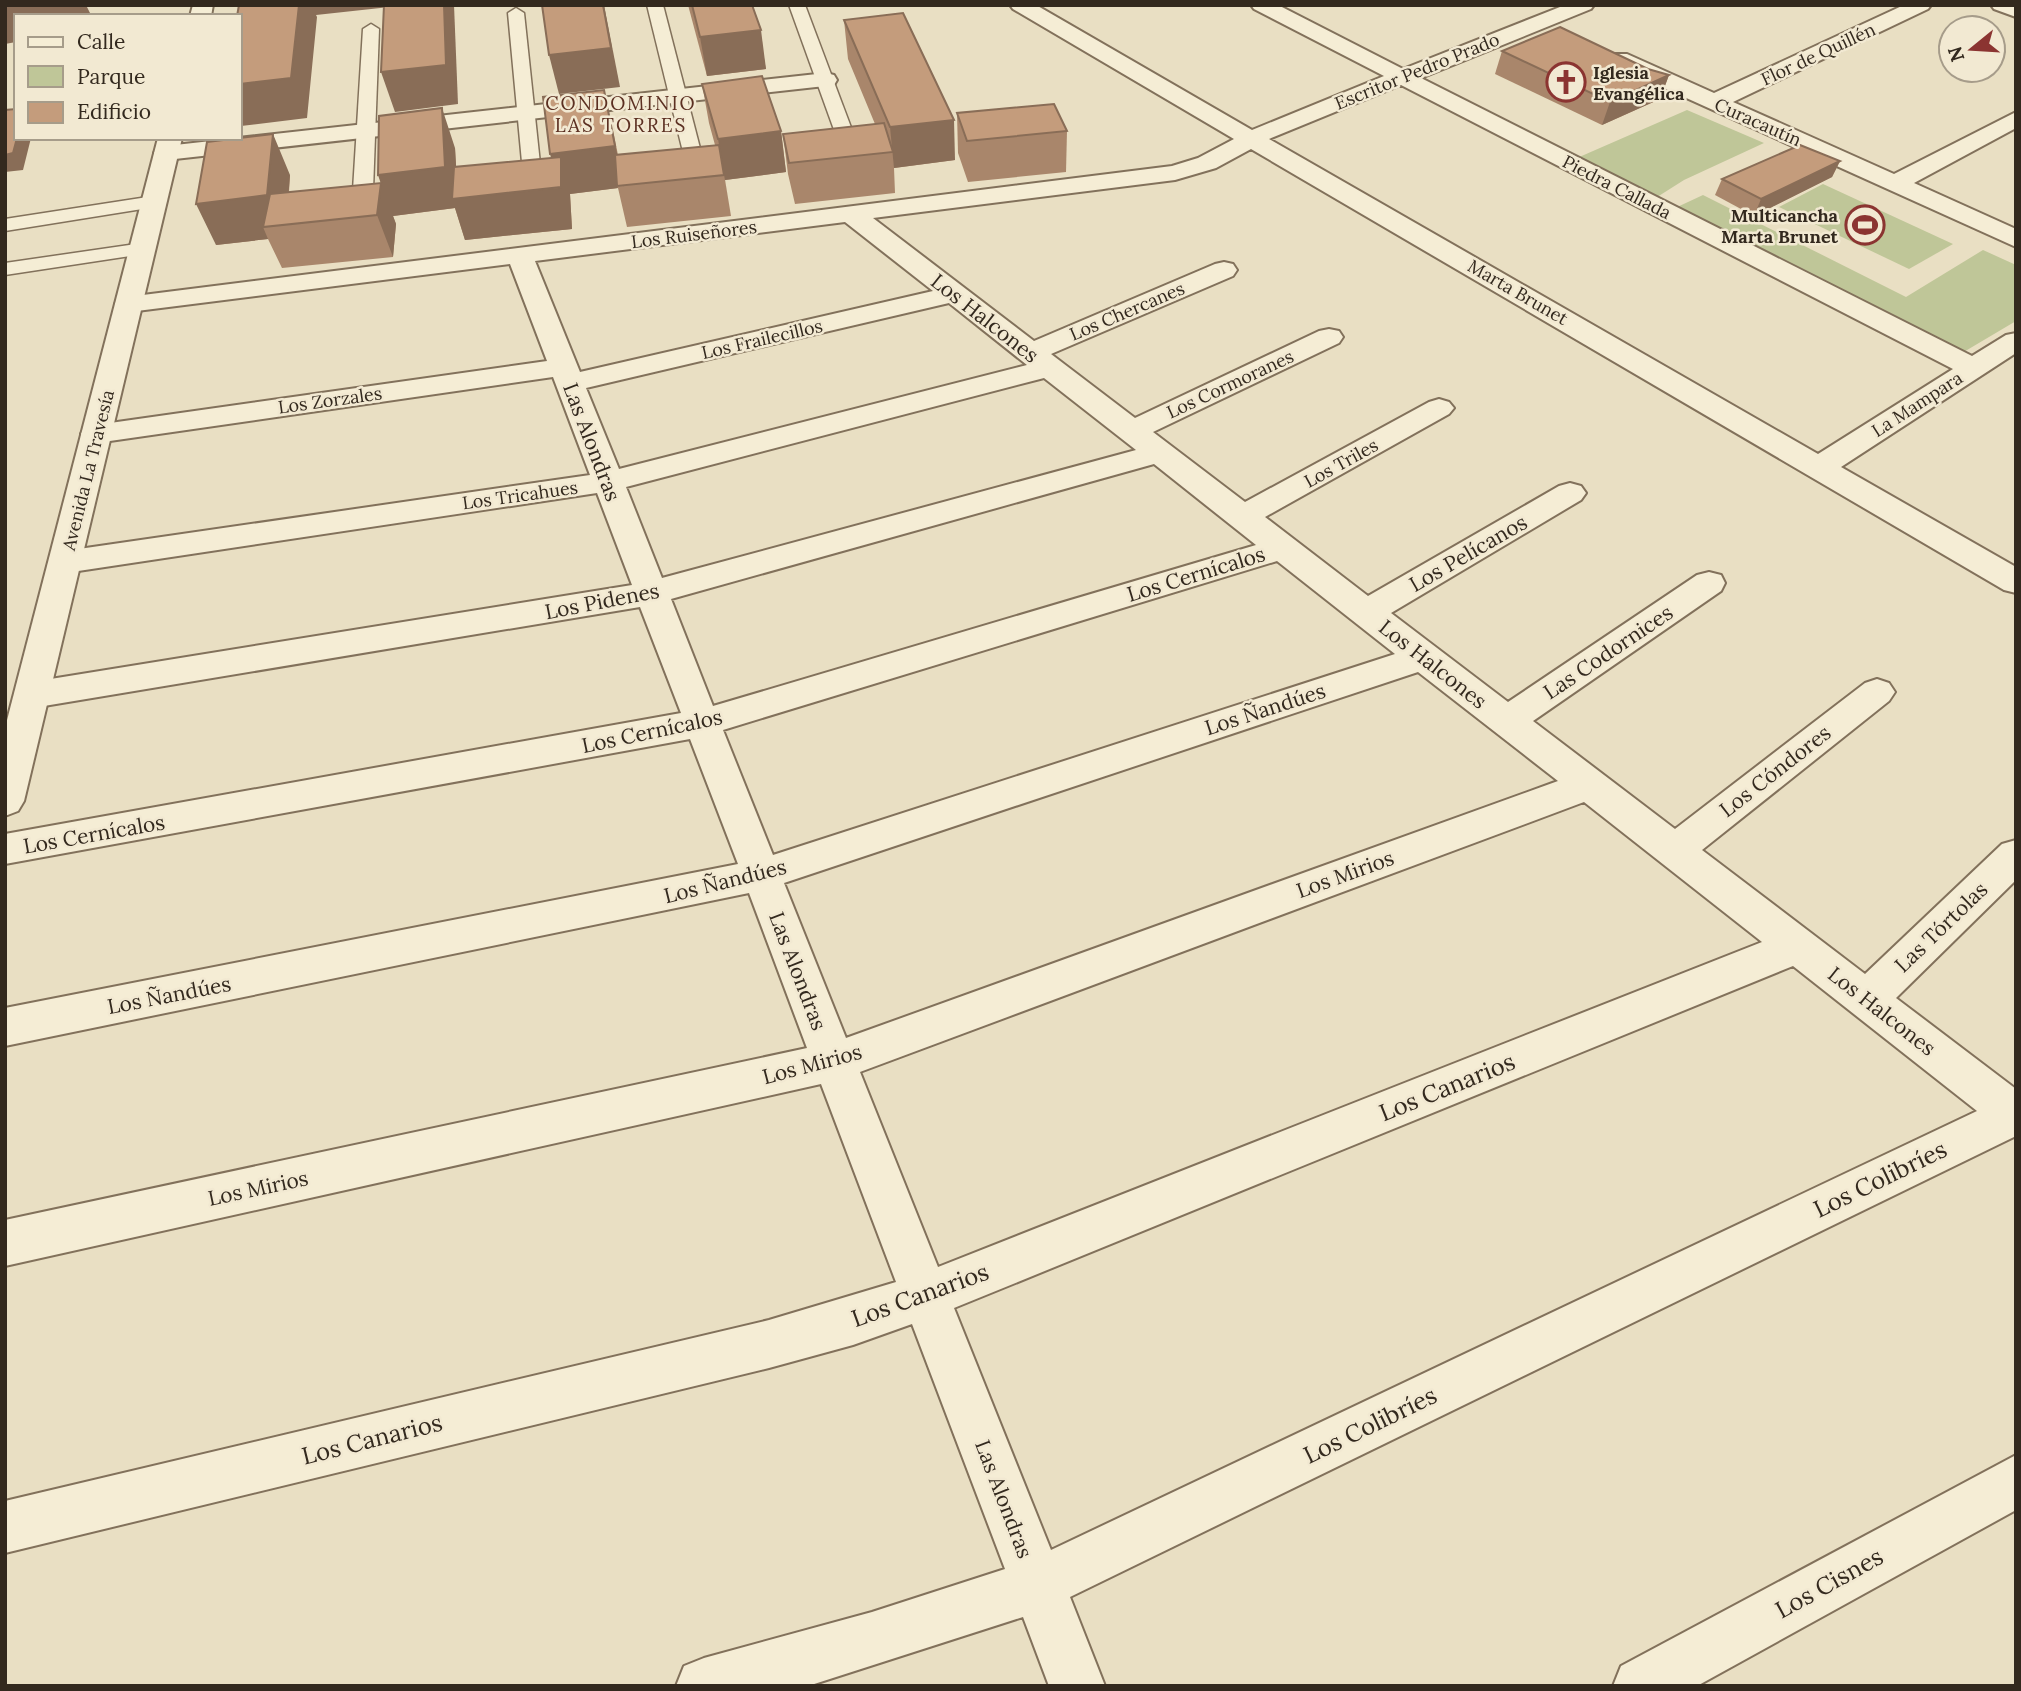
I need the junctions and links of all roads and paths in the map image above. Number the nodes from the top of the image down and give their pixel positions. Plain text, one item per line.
1 (655, 5) edge
2 (797, 5) edge
3 (1020, 5) edge
4 (1261, 5) edge
5 (1584, 5) edge
6 (1921, 5) edge
7 (2001, 5) edge
8 (1509, 10) dead end
9 (2016, 11) edge
10 (516, 13) dead end
11 (1538, 23) junction
12 (371, 29) dead end
13 (1563, 34) edge
14 (1601, 51) edge
15 (1402, 77) junction
16 (825, 80) junction
17 (678, 97) junction
18 (1714, 102) junction
19 (526, 114) junction
20 (2016, 119) edge
21 (366, 131) junction
22 (846, 138) edge
23 (1251, 139) junction
24 (168, 146) edge
25 (693, 156) edge
26 (532, 173) edge
27 (1894, 184) junction
28 (363, 190) edge
29 (154, 202) junction
30 (851, 214) junction
31 (5, 225) edge
32 (2016, 239) edge
33 (143, 249) junction
34 (520, 256) junction
35 (5, 270) edge
36 (1224, 270) dead end
37 (955, 295) junction
38 (129, 304) junction
39 (1329, 337) dead end
40 (2016, 341) edge
41 (1040, 360) junction
42 (1973, 368) junction
43 (566, 375) junction
44 (1439, 408) dead end
45 (1131, 431) junction
46 (96, 434) junction
47 (1160, 453) junction
48 (1819, 467) junction
49 (608, 482) junction
50 (1570, 493) dead end
51 (1242, 517) junction
52 (1283, 548) junction
53 (65, 562) junction
54 (2016, 582) edge
55 (1709, 583) dead end
56 (651, 593) junction
57 (1366, 612) junction
58 (1423, 657) junction
59 (1877, 692) dead end
60 (32, 695) junction
61 (1507, 721) junction
62 (702, 723) junction
63 (1589, 785) junction
64 (5, 801) edge
65 (5, 849) edge
66 (1674, 851) junction
67 (2016, 855) edge
68 (761, 875) junction
69 (1798, 946) junction
70 (1867, 1000) junction
71 (5, 1027) edge
72 (834, 1062) junction
73 (2016, 1114) edge
74 (5, 1243) edge
75 (925, 1296) junction
76 (2016, 1480) edge
77 (5, 1527) edge
78 (1037, 1585) junction
79 (705, 1686) edge
80 (1077, 1686) edge
81 (1641, 1686) edge

1 - 17 lane
2 - 16 lane
3 - 23 street, Marta Brunet
4 - 15 street, Piedra Callada
5 - 11 street, Escritor Pedro Prado
6 - 18 street, Flor de Quillén
7 - 9 street
8 - 11 street
10 - 19 lane
11 - 13 street
11 - 15 street, Escritor Pedro Prado
12 - 21 lane
14 - 18 street, Curacautín
15 - 23 street, Escritor Pedro Prado
15 - 42 street, Piedra Callada
16 - 17 street
16 - 22 lane
17 - 19 street
17 - 25 lane
18 - 27 street, Curacautín
19 - 21 street
19 - 26 lane
20 - 27 street
21 - 24 street
21 - 28 lane
23 - 30 street, Los Ruiseñores
23 - 48 street, Marta Brunet
24 - 29 street, Avenida La Travesía
27 - 32 street, Curacautín
29 - 31 lane
29 - 33 street, Avenida La Travesía
30 - 34 street, Los Ruiseñores
30 - 37 street, Los Halcones
33 - 35 lane
33 - 38 street, Avenida La Travesía
34 - 38 street, Los Ruiseñores
34 - 43 street, Las Alondras
36 - 41 street, Los Chercanes
37 - 41 street, Los Halcones
37 - 43 street, Los Frailecillos
38 - 46 street, Avenida La Travesía
39 - 45 street, Los Cormoranes
40 - 42 street, La Mampara
41 - 45 street, Los Halcones
41 - 49 street, Los Tricahues
42 - 48 street, La Mampara
43 - 46 street, Los Zorzales
43 - 49 street, Las Alondras
44 - 51 street, Los Triles
45 - 47 street, Los Halcones
46 - 53 street, Avenida La Travesía
47 - 51 street, Los Halcones
47 - 56 street, Los Pidenes
48 - 54 street, Marta Brunet
49 - 53 street, Los Tricahues
49 - 56 street, Las Alondras
50 - 57 street, Los Pelícanos
51 - 52 street, Los Halcones
52 - 57 street, Los Halcones
52 - 62 street, Los Cernícalos
53 - 60 street, Avenida La Travesía
55 - 61 street, Las Codornices
56 - 60 street, Los Pidenes
56 - 62 street, Las Alondras
57 - 58 street, Los Halcones
58 - 61 street, Los Halcones
58 - 68 street, Los Ñandúes
59 - 66 street, Los Cóndores
60 - 64 street, Avenida La Travesía
61 - 63 street, Los Halcones
62 - 65 street, Los Cernícalos
62 - 68 street, Las Alondras
63 - 66 street, Los Halcones
63 - 72 street, Los Mirios
66 - 69 street, Los Halcones
67 - 70 street, Las Tórtolas
68 - 71 street, Los Ñandúes
68 - 72 street, Las Alondras
69 - 70 street, Los Halcones
69 - 75 street, Los Canarios
70 - 73 street, Los Halcones
72 - 74 street, Los Mirios
72 - 75 street, Las Alondras
73 - 78 street, Los Colibríes
75 - 77 street, Los Canarios
75 - 78 street, Las Alondras
76 - 81 street, Los Cisnes
78 - 79 street, Los Colibríes
78 - 80 street, Las Alondras

